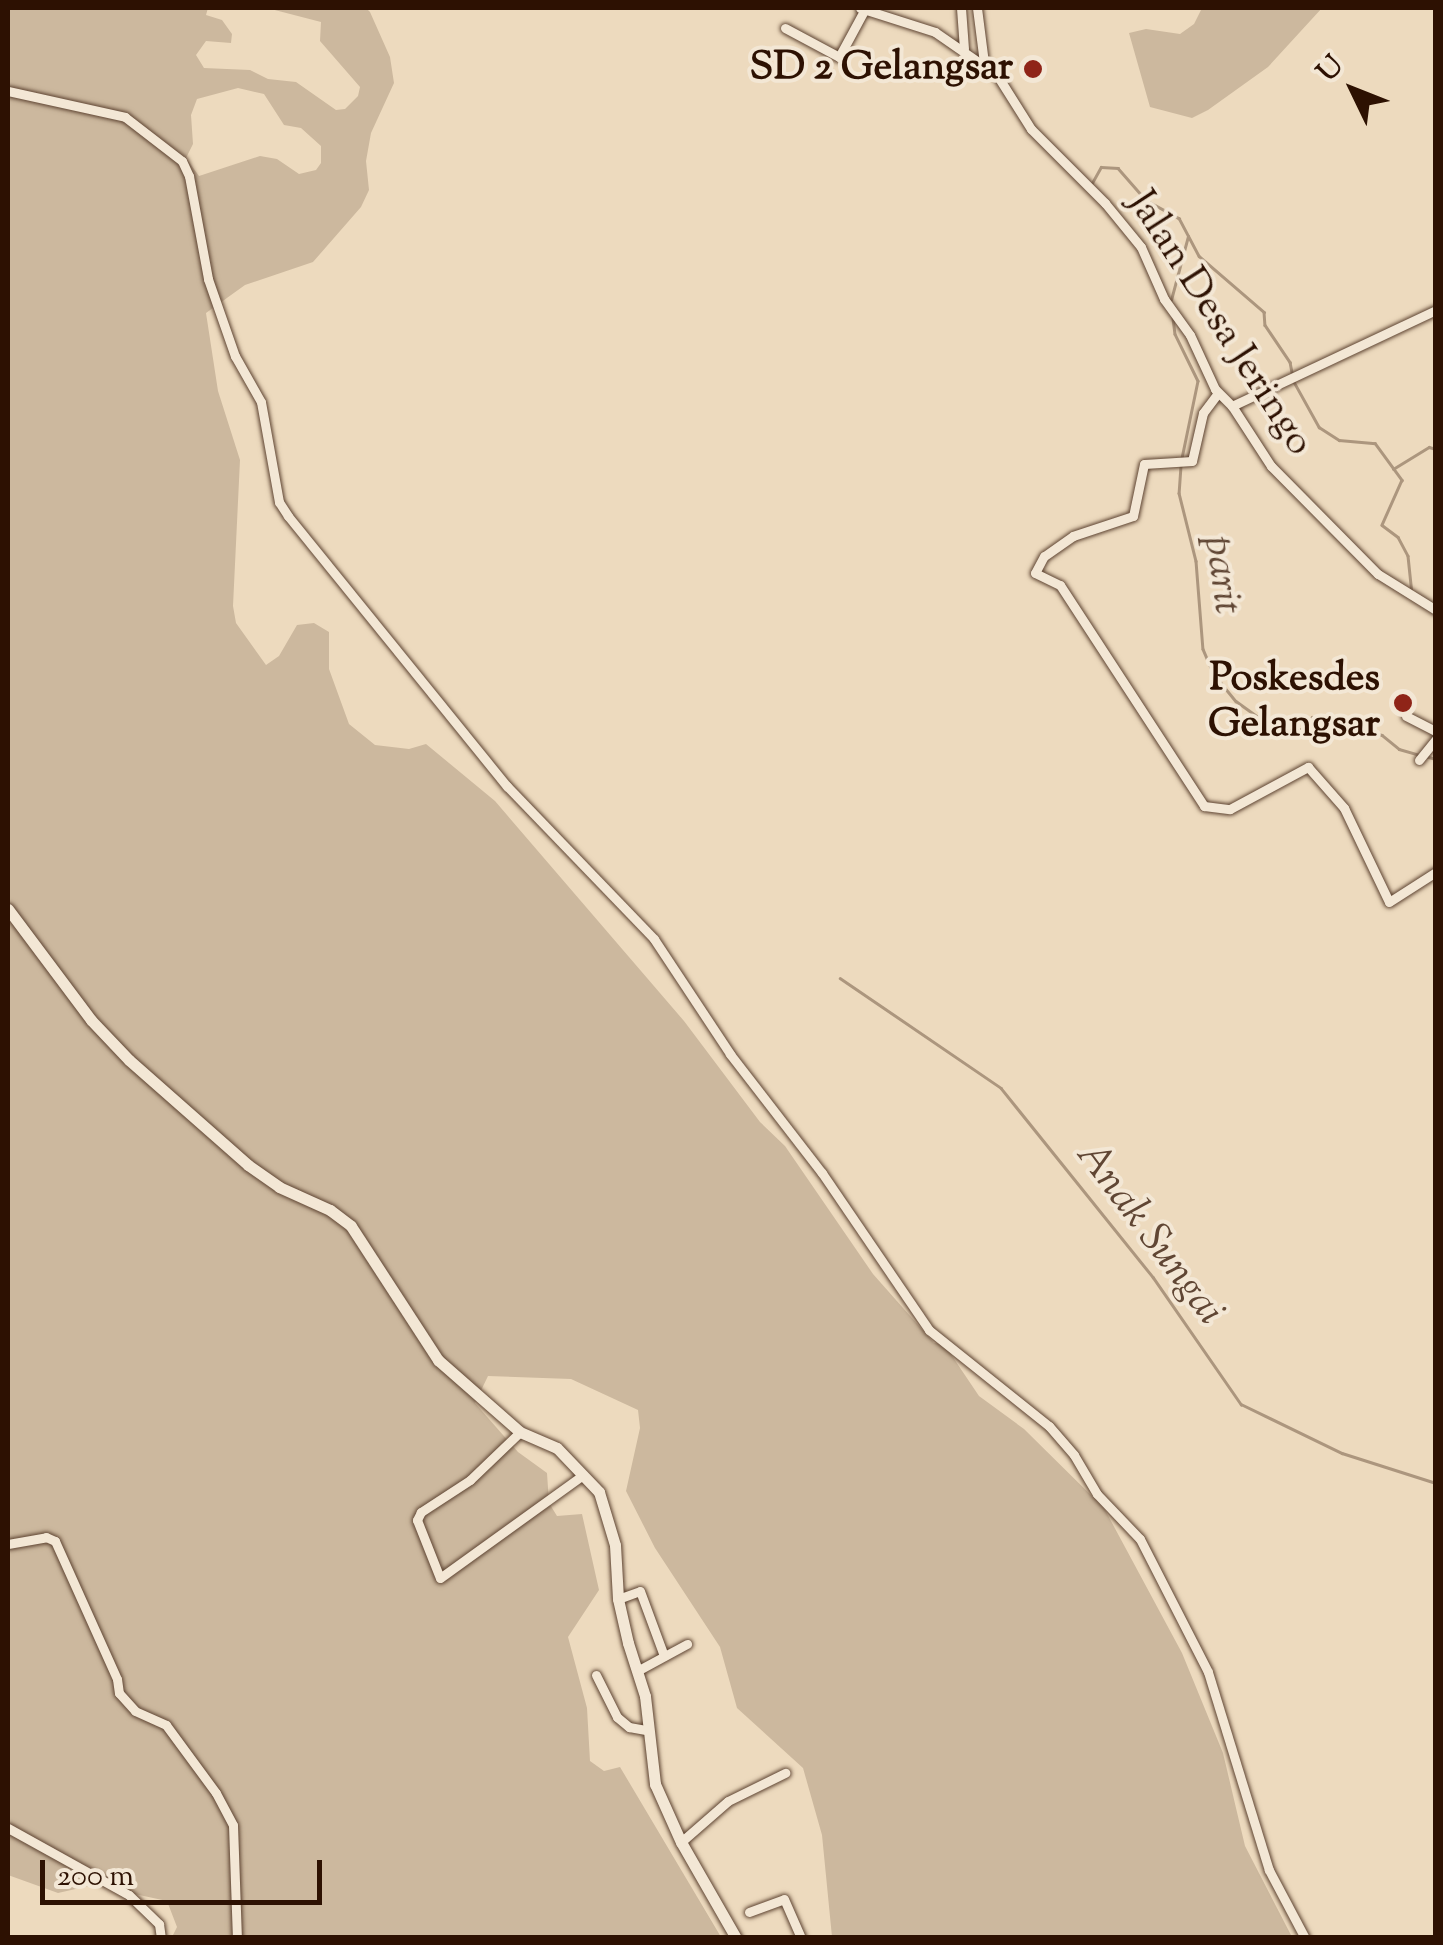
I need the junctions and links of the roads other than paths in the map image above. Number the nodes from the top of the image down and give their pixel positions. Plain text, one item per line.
1 (862, 8) edge
2 (962, 8) edge
3 (976, 8) edge
4 (901, 12) edge
5 (784, 28) dead end
6 (974, 56) junction
7 (8, 90) edge
8 (1436, 310) edge
9 (1218, 393) junction
10 (1232, 406) junction
11 (1434, 608) edge
12 (1406, 716) dead end
13 (1436, 732) edge
14 (1436, 739) edge
15 (1419, 760) dead end
16 (1436, 872) edge
17 (8, 908) edge
18 (520, 1432) junction
19 (583, 1475) junction
20 (8, 1544) edge
21 (618, 1598) junction
22 (686, 1644) dead end
23 (664, 1656) junction
24 (637, 1671) junction
25 (596, 1675) dead end
26 (646, 1730) junction
27 (785, 1774) dead end
28 (8, 1828) edge
29 (682, 1842) junction
30 (749, 1912) dead end
31 (161, 1938) edge
32 (237, 1938) edge
33 (736, 1938) edge
34 (802, 1938) edge
35 (1305, 1938) edge

1 - 4 street, Jalan Desa Jeringo
1 - 5 street
2 - 6 street
3 - 6 street
4 - 6 street, Jalan Desa Jeringo
6 - 9 street, Jalan Desa Jeringo
7 - 35 street
8 - 10 street
9 - 10 street, Jalan Desa Jeringo
9 - 16 street
10 - 11 street, Jalan Desa Jeringo
12 - 13 street
14 - 15 street
17 - 18 street
18 - 19 street
18 - 19 street
19 - 21 street
20 - 32 street
21 - 23 street
21 - 24 street
22 - 23 street
23 - 24 street
24 - 26 street
25 - 26 street
26 - 29 street
27 - 29 street
28 - 31 street
29 - 33 street
30 - 34 street

